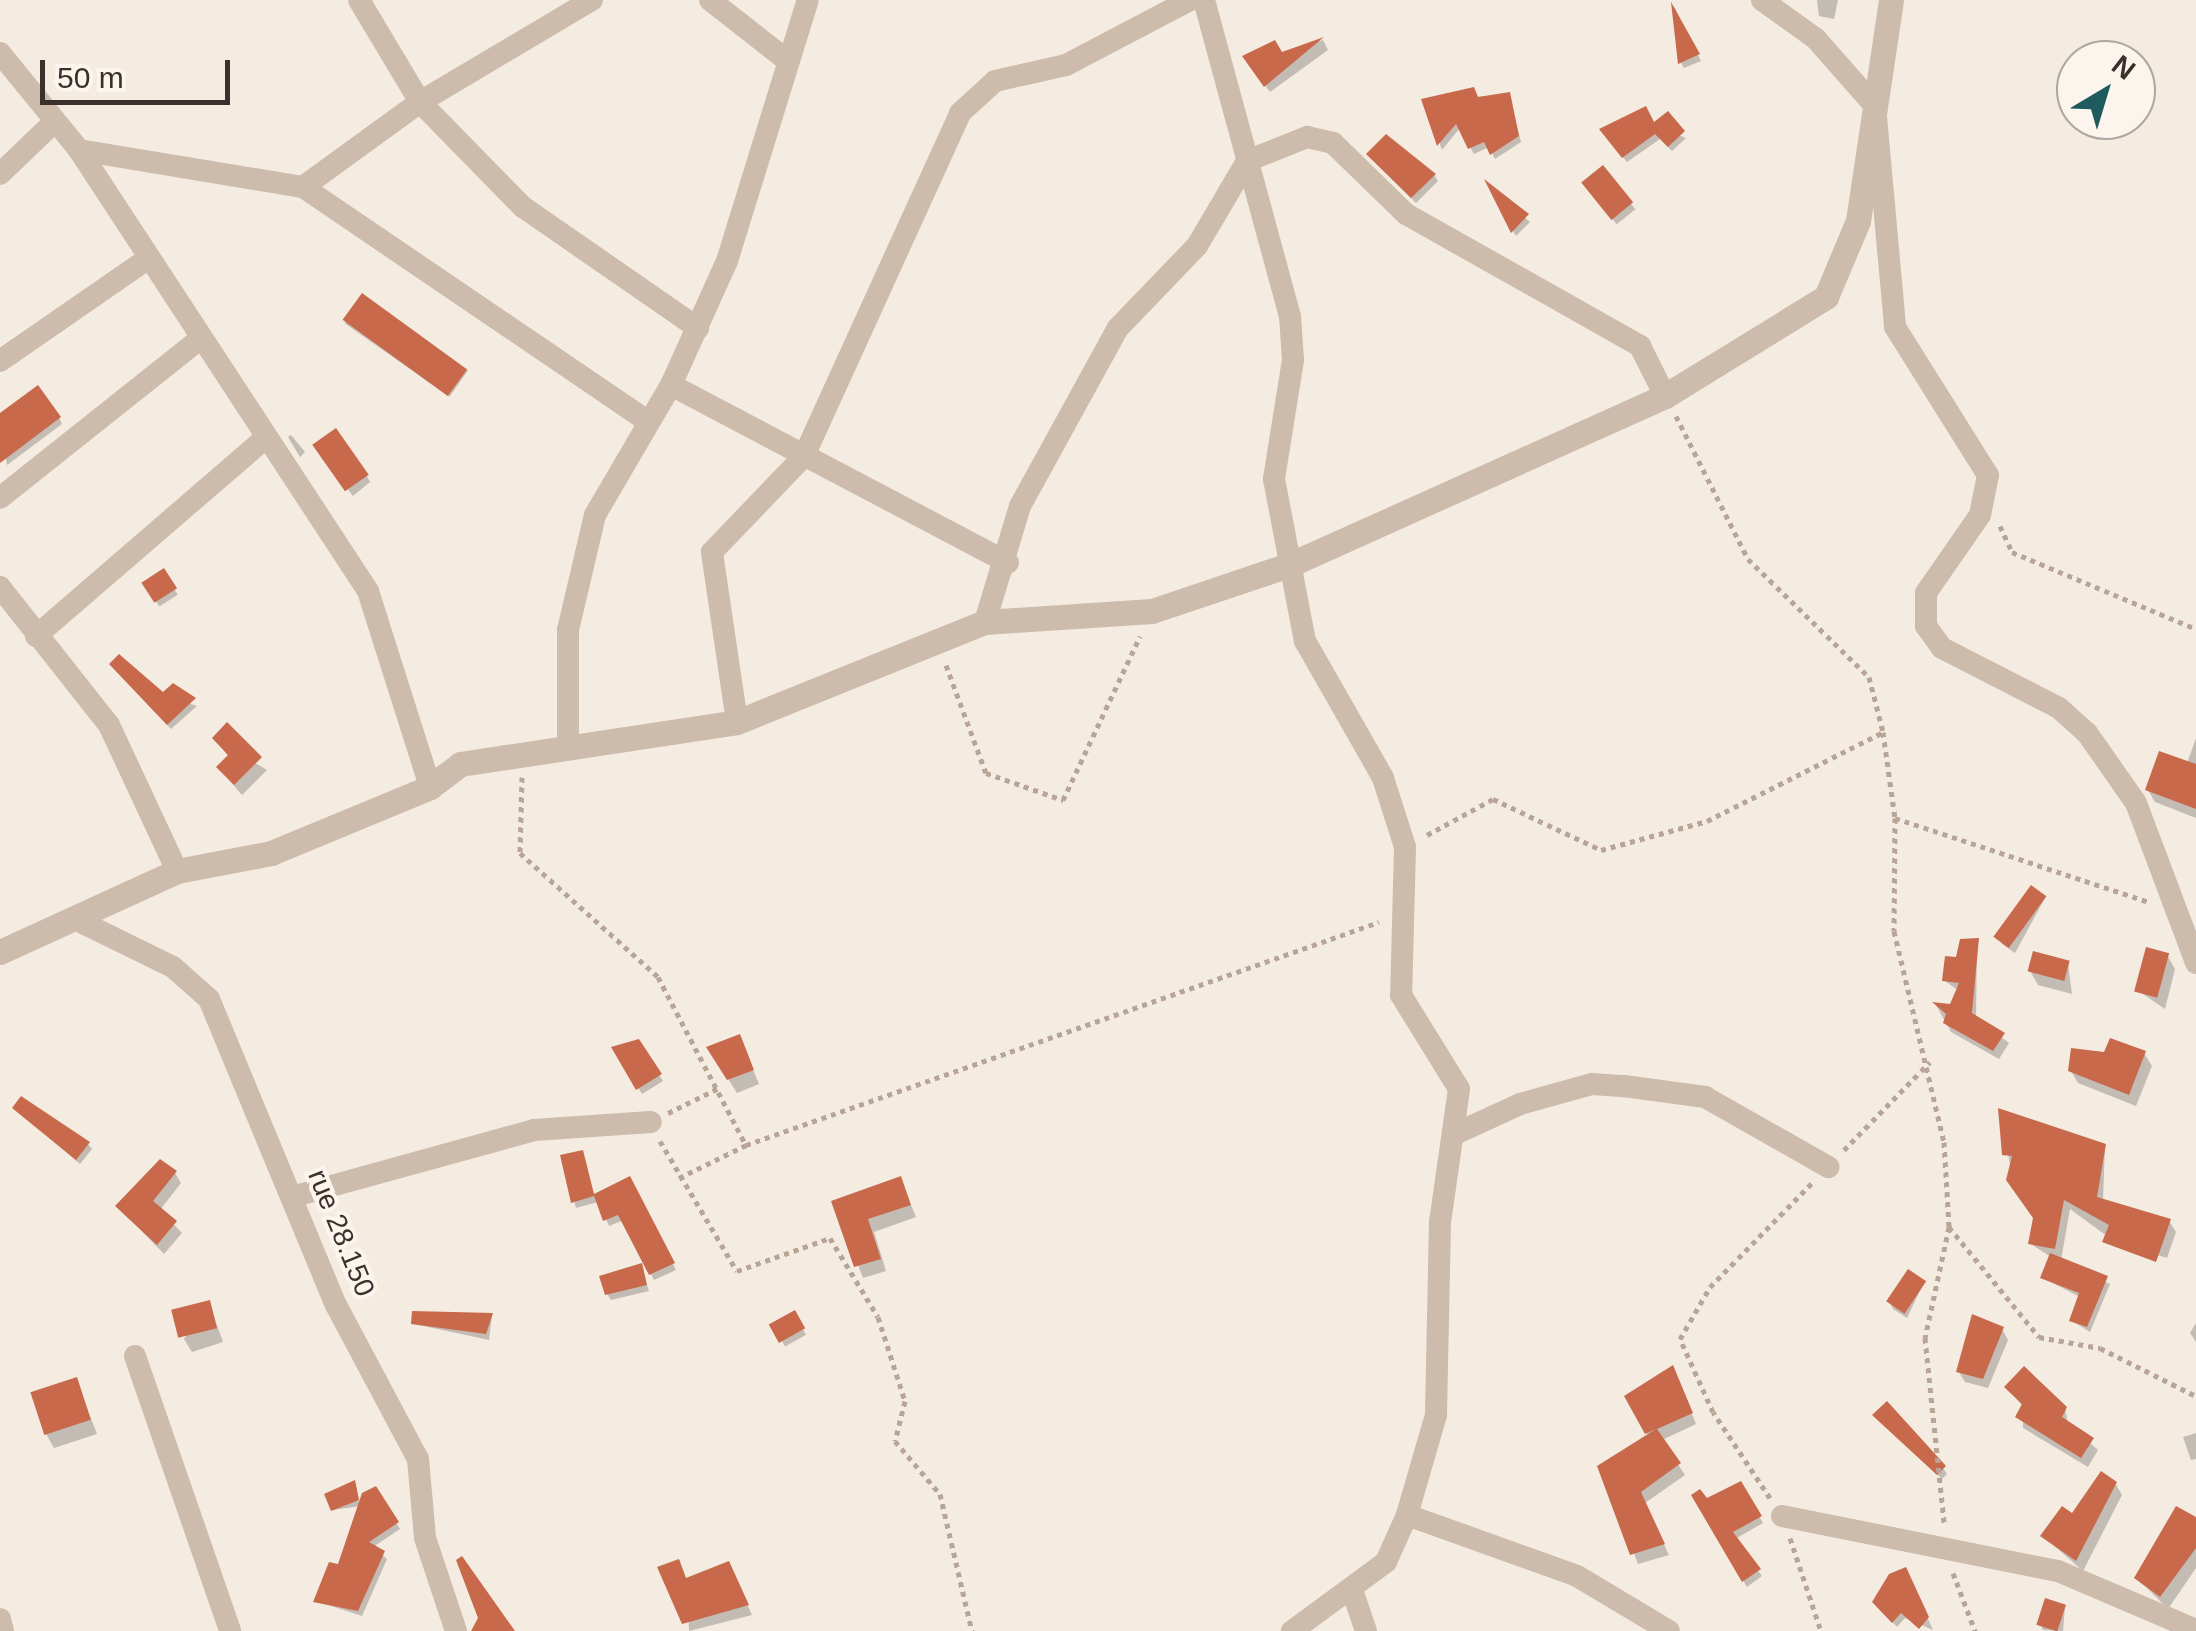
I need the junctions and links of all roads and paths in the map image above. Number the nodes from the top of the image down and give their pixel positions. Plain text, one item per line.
1 (358, 0) edge
2 (592, 0) edge
3 (710, 0) edge
4 (808, 0) edge
5 (1190, 0) edge
6 (1204, 0) edge
7 (1762, 0) edge
8 (1891, 0) edge
9 (0, 53) edge
10 (789, 62) junction
11 (420, 102) junction
12 (1876, 106) junction
13 (55, 121) junction
14 (79, 150) junction
15 (1247, 161) junction
16 (0, 174) edge
17 (304, 187) junction
18 (150, 258) junction
19 (698, 328) junction
20 (201, 338) junction
21 (0, 361) edge
22 (671, 384) junction
23 (1666, 396) junction
24 (644, 419) junction
25 (265, 438) junction
26 (804, 456) junction
27 (1984, 492) junction
28 (0, 498) edge
29 (1008, 563) junction
30 (1289, 565) junction
31 (0, 588) edge
32 (1152, 611) junction
33 (986, 622) junction
34 (2196, 628) edge
35 (36, 636) junction
36 (937, 641) junction
37 (737, 722) junction
38 (1882, 732) junction
39 (568, 748) junction
40 (522, 749) junction
41 (430, 787) junction
42 (1896, 818) junction
43 (1405, 847) junction
44 (177, 871) junction
45 (2170, 910) junction
46 (1405, 913) junction
47 (81, 922) junction
48 (0, 952) edge
49 (2196, 963) edge
50 (1930, 1062) junction
51 (717, 1089) junction
52 (650, 1122) junction
53 (1458, 1133) junction
54 (746, 1145) junction
55 (1828, 1166) junction
56 (679, 1178) junction
57 (295, 1196) junction
58 (1949, 1228) junction
59 (135, 1356) dead end
60 (2196, 1396) edge
61 (1406, 1514) junction
62 (1782, 1516) junction
63 (1948, 1548) junction
64 (1353, 1593) junction
65 (0, 1619) edge
66 (2196, 1630) edge
67 (3, 1631) edge
68 (230, 1631) edge
69 (456, 1631) edge
70 (972, 1631) edge
71 (1292, 1631) edge
72 (1366, 1631) edge
73 (1670, 1631) edge
74 (1821, 1631) edge
75 (1975, 1631) edge

1 - 11 street
2 - 11 street
3 - 10 street
4 - 10 street
5 - 26 street
6 - 15 street
7 - 12 street
8 - 12 street
9 - 13 street
10 - 19 street
11 - 17 street
11 - 19 street
12 - 23 street
12 - 27 street
13 - 14 street
13 - 16 street
14 - 17 street
14 - 18 street
15 - 23 street
15 - 29 street
15 - 30 street
17 - 24 street
18 - 20 street
18 - 21 street
19 - 22 street
20 - 25 street
20 - 28 street
22 - 24 street
22 - 26 street
23 - 30 street
23 - 38 path
24 - 39 street
25 - 35 street
25 - 41 street
26 - 29 street
26 - 37 street
27 - 34 path
27 - 45 street
29 - 33 street
30 - 32 street
30 - 43 street
31 - 35 street
32 - 33 street
32 - 36 path
33 - 36 street
35 - 44 street
36 - 37 street
37 - 39 street
38 - 42 path
38 - 43 path
39 - 40 street
40 - 41 street
40 - 51 path
41 - 44 street
42 - 45 path
42 - 50 path
43 - 46 street
44 - 47 street
45 - 49 street
46 - 53 street
46 - 54 path
47 - 48 street
47 - 57 street, rue 28.150
50 - 55 path
50 - 58 path
51 - 52 path
51 - 54 path
52 - 56 path
52 - 57 street
53 - 55 street
53 - 61 street
54 - 56 path
55 - 62 path
56 - 70 path
57 - 69 street, rue 28.150
58 - 60 path
58 - 63 path
59 - 68 street
61 - 64 street
61 - 73 street
62 - 63 street
62 - 74 path
63 - 66 street
63 - 75 path
64 - 71 street
64 - 72 street
65 - 67 street

